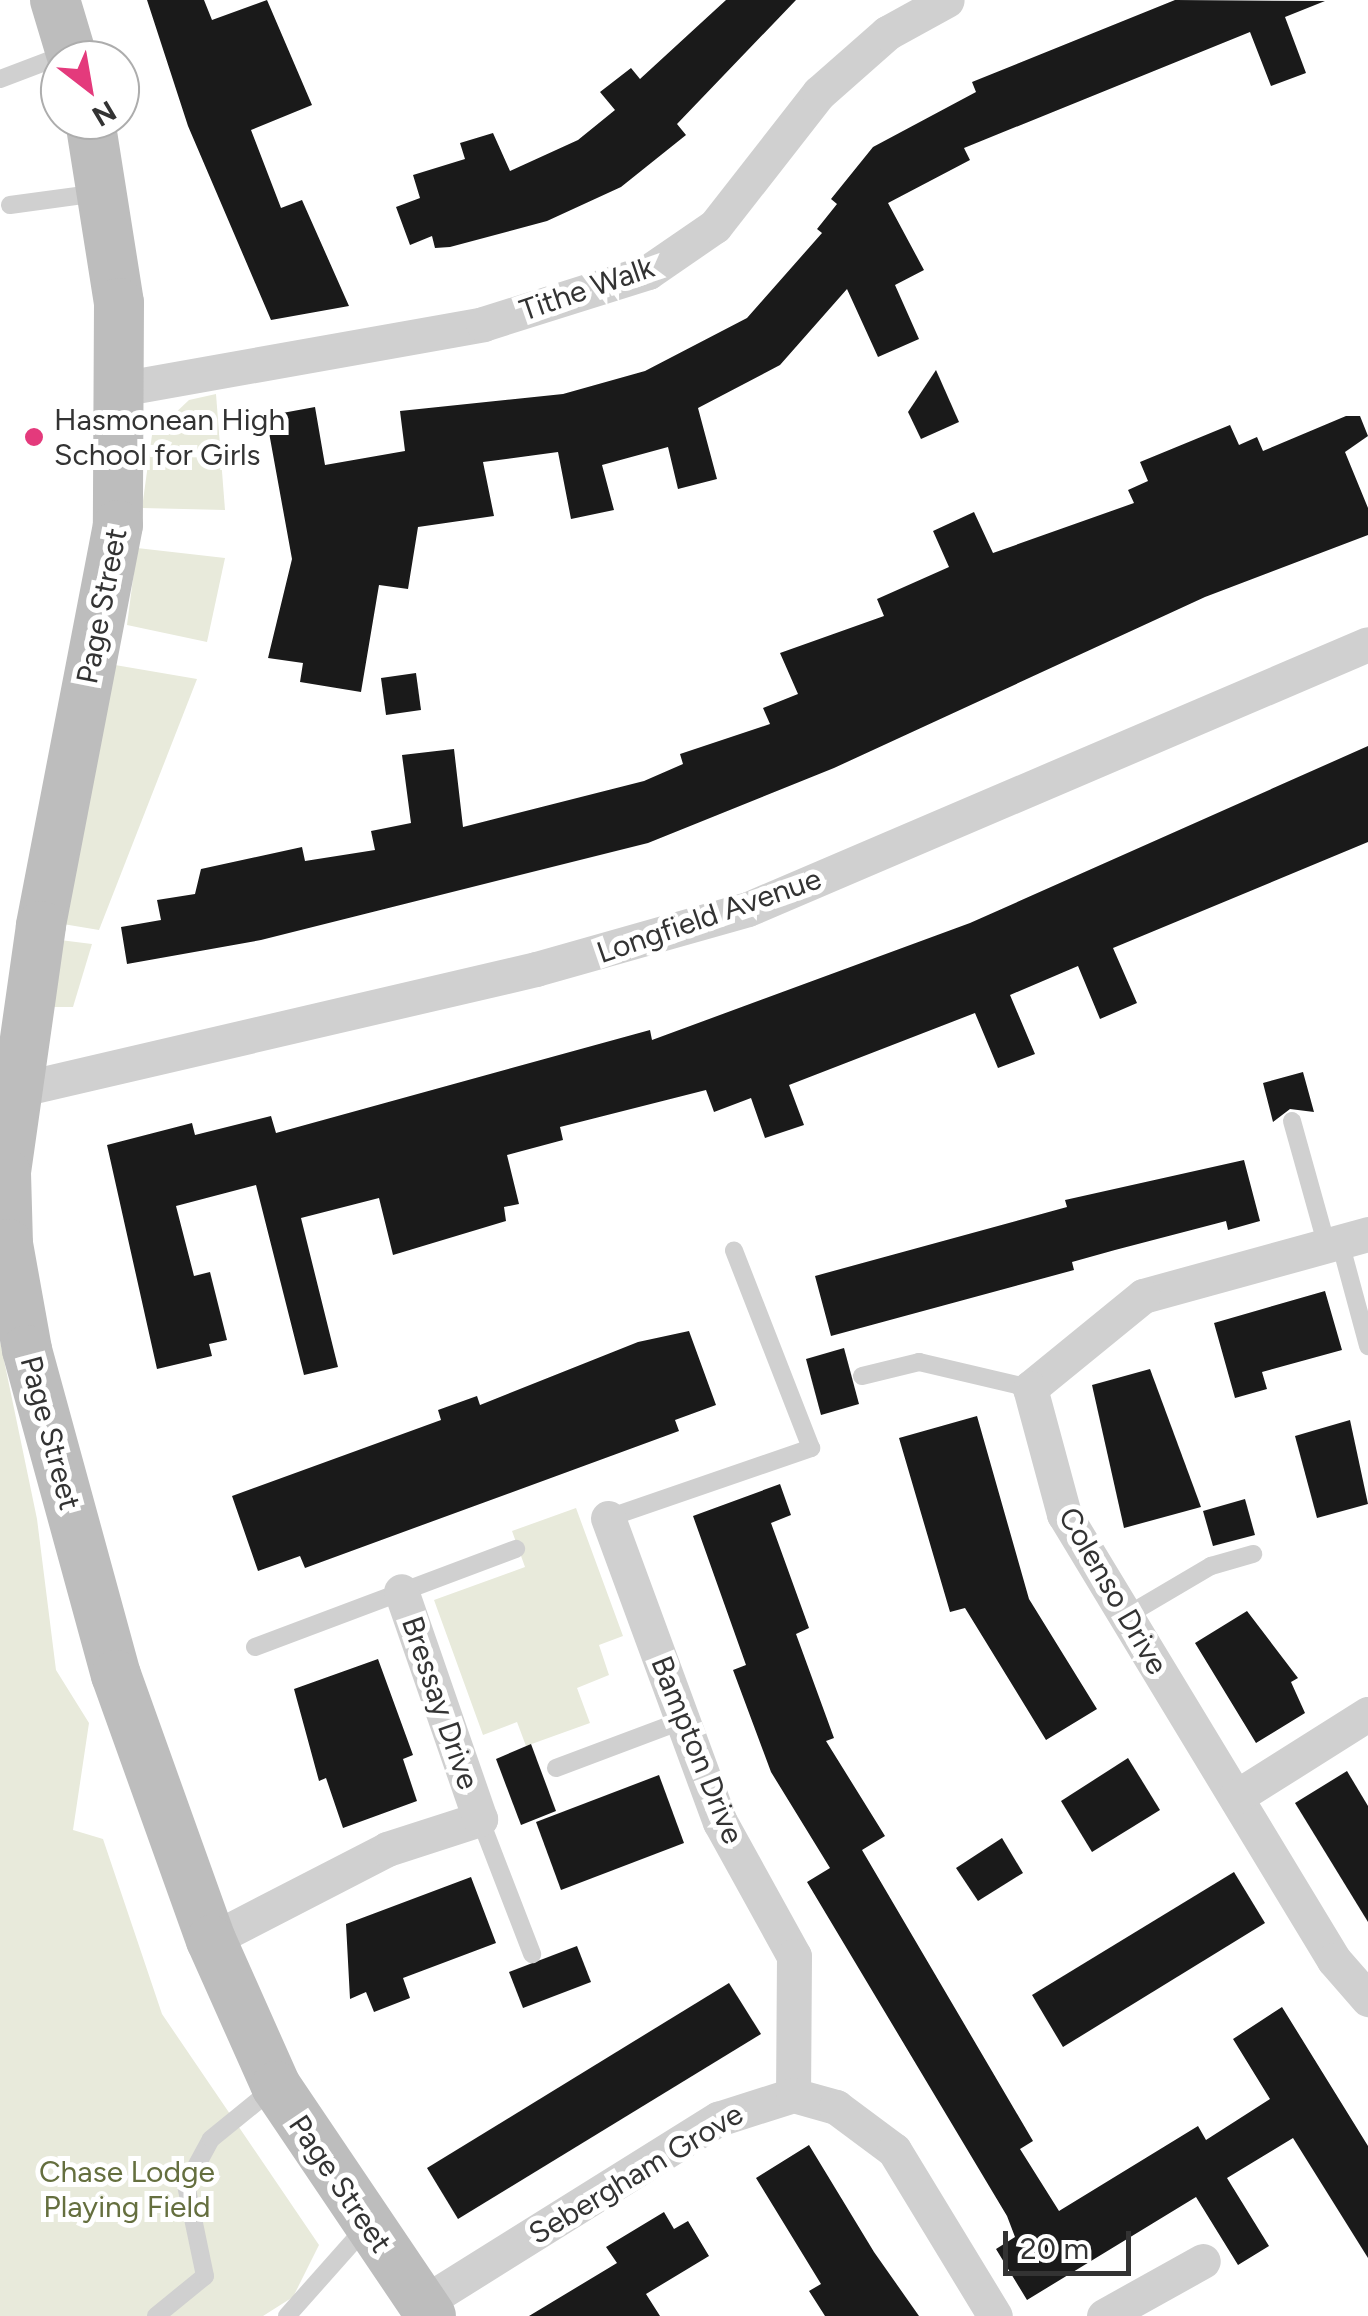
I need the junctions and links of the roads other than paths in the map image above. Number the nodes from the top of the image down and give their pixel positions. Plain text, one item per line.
1 (54, 0) edge
2 (948, 0) edge
3 (67, 40) edge
4 (40, 66) edge
5 (0, 79) edge
6 (94, 140) edge
7 (104, 192) junction
8 (10, 205) dead end
9 (125, 388) junction
10 (1368, 644) edge
11 (9, 1088) edge
12 (1292, 1121) dead end
13 (1345, 1241) edge
14 (734, 1251) dead end
15 (1368, 1346) edge
16 (862, 1376) dead end
17 (1030, 1388) junction
18 (608, 1518) joint
19 (516, 1549) dead end
20 (1253, 1554) dead end
21 (401, 1591) junction
22 (1126, 1616) junction
23 (255, 1646) dead end
24 (1368, 1714) edge
25 (681, 1721) junction
26 (556, 1768) dead end
27 (1236, 1797) junction
28 (480, 1819) junction
29 (212, 1940) junction
30 (532, 1954) dead end
31 (1368, 1998) edge
32 (276, 2086) junction
33 (793, 2096) junction
34 (366, 2227) junction
35 (1203, 2262) dead end
36 (427, 2310) edge
37 (156, 2316) edge
38 (287, 2316) edge
39 (995, 2316) edge
40 (1104, 2316) edge

1 - 3 street
2 - 9 street, Tithe Walk
4 - 5 lane
6 - 7 street, Page Street
7 - 8 lane
7 - 9 street, Page Street
9 - 11 street, Page Street
10 - 11 street, Longfield Avenue
11 - 29 street, Page Street
12 - 13 lane
13 - 15 lane
13 - 17 street
14 - 18 lane
16 - 17 lane
17 - 22 street, Colenso Drive
18 - 25 street, Bampton Drive
19 - 21 lane
20 - 22 lane
21 - 23 lane
21 - 28 street, Bressay Drive
22 - 27 street, Colenso Drive
24 - 27 street
25 - 26 lane
25 - 33 street, Bampton Drive
27 - 31 street, Colenso Drive
28 - 29 street, Bressay Drive
28 - 30 lane
29 - 32 street, Page Street
32 - 34 street, Page Street
32 - 37 lane
33 - 36 street, Sebergham Grove
33 - 39 street
34 - 36 street, Page Street
34 - 38 lane
35 - 40 street

